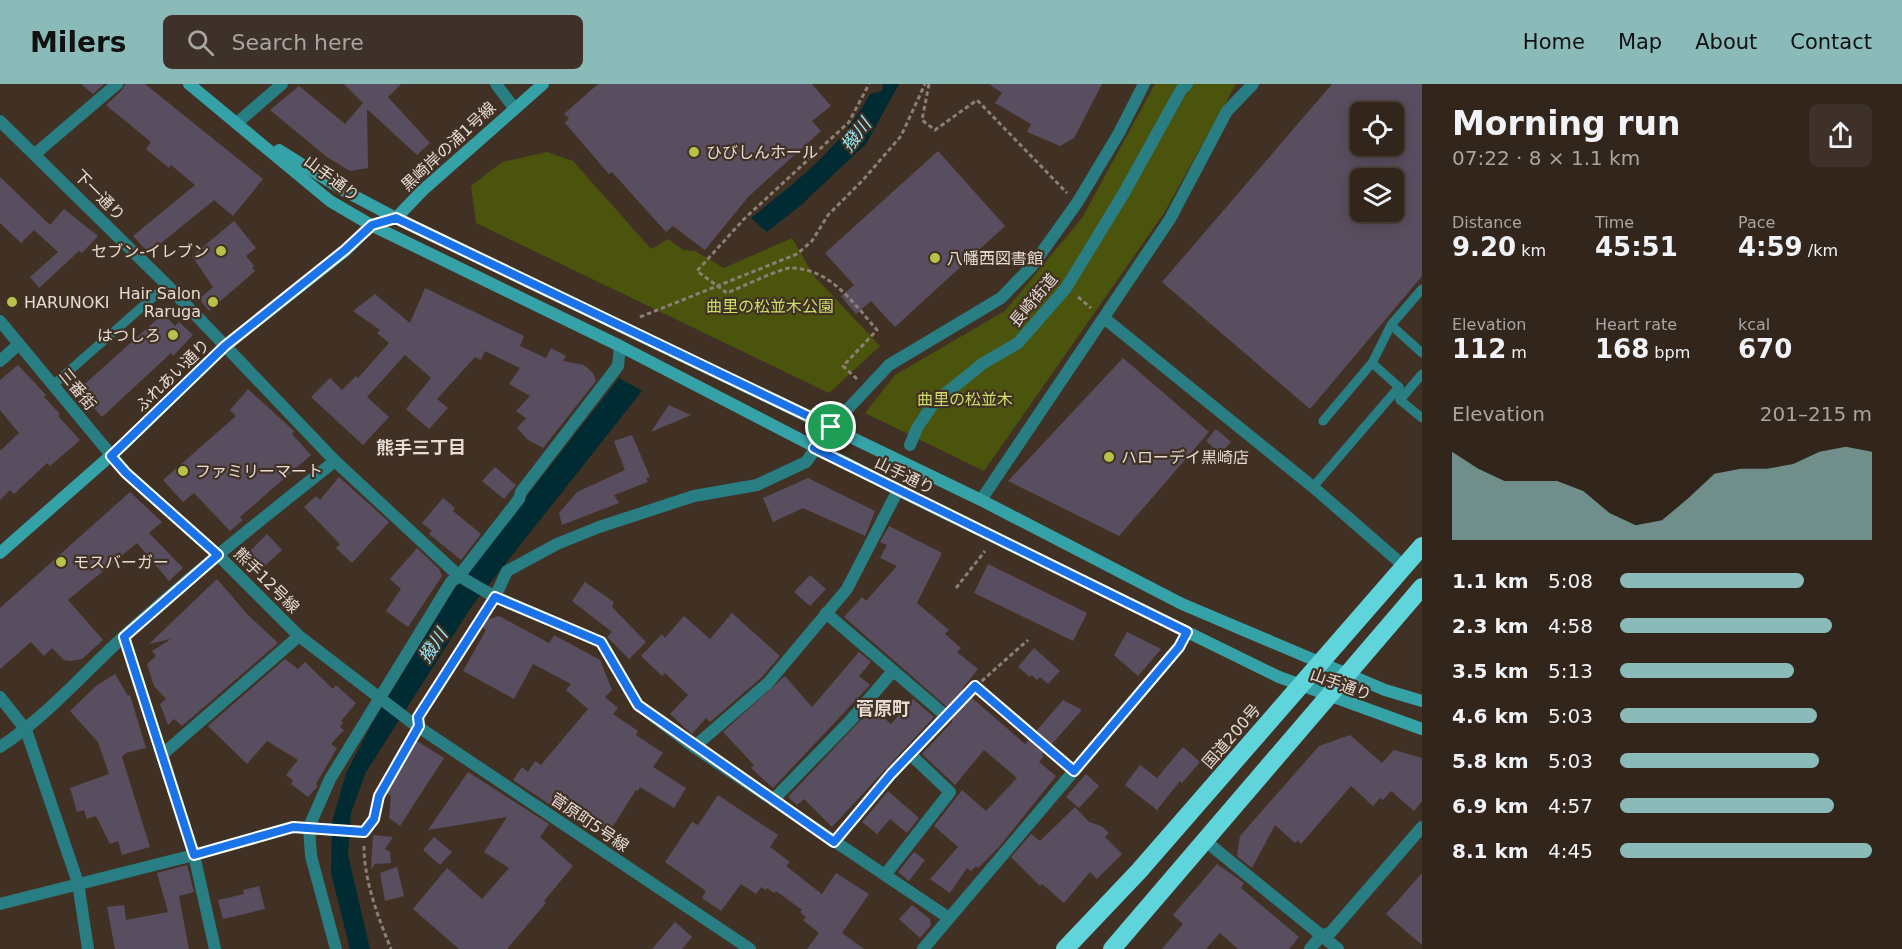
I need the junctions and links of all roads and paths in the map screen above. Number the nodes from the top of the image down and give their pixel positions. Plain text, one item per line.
1 (117, 84) edge
2 (189, 84) edge
3 (282, 84) edge
4 (496, 84) edge
5 (543, 84) edge
6 (869, 84) edge
7 (927, 84) edge
8 (1144, 84) edge
9 (1187, 84) edge
10 (1253, 84) edge
11 (514, 108) junction
12 (0, 121) edge
13 (237, 123) junction
14 (35, 154) junction
15 (1077, 203) junction
16 (396, 218) junction
17 (372, 225) junction
18 (167, 285) junction
19 (717, 285) junction
20 (1422, 290) edge
21 (640, 316) dead end
22 (1104, 318) junction
23 (0, 321) edge
24 (1391, 325) junction
25 (18, 345) junction
26 (225, 346) junction
27 (620, 346) junction
28 (1422, 353) edge
29 (0, 361) edge
30 (1372, 363) junction
31 (1422, 374) edge
32 (53, 385) junction
33 (1399, 387) junction
34 (868, 389) junction
35 (1400, 399) junction
36 (1422, 418) edge
37 (1323, 421) dead end
38 (831, 427) junction
39 (910, 446) dead end
40 (814, 448) junction
41 (111, 456) junction
42 (335, 461) junction
43 (1313, 487) junction
44 (898, 490) junction
45 (981, 500) junction
46 (1422, 546) edge
47 (985, 551) dead end
48 (0, 554) edge
49 (218, 555) junction
50 (1404, 566) junction
51 (459, 576) junction
52 (1422, 586) edge
53 (956, 588) dead end
54 (495, 597) junction
55 (826, 613) junction
56 (1187, 632) junction
57 (299, 636) junction
58 (124, 637) junction
59 (1028, 640) dead end
60 (1321, 663) junction
61 (893, 671) junction
62 (1348, 673) junction
63 (975, 686) junction
64 (1301, 687) junction
65 (1328, 696) junction
66 (0, 698) edge
67 (378, 699) junction
68 (1422, 702) edge
69 (946, 716) junction
70 (415, 724) junction
71 (1422, 729) edge
72 (26, 730) junction
73 (0, 747) edge
74 (694, 747) junction
75 (164, 753) junction
76 (910, 754) junction
77 (1074, 771) junction
78 (773, 800) junction
79 (309, 827) junction
80 (1422, 827) edge
81 (359, 831) junction
82 (1203, 839) junction
83 (834, 842) junction
84 (194, 855) junction
85 (885, 875) junction
86 (78, 883) junction
87 (0, 904) edge
88 (949, 918) junction
89 (1321, 936) junction
90 (88, 949) edge
91 (215, 949) edge
92 (336, 949) edge
93 (391, 949) edge
94 (750, 949) edge
95 (923, 949) edge
96 (1065, 949) edge
97 (1112, 949) edge
98 (1310, 949) edge
99 (1338, 949) edge

1 - 14 street
2 - 13 street, 山手通り
3 - 13 street
4 - 11 street
5 - 11 street, 黒崎岸の浦1号線
6 - 19 path
7 - 15 path
7 - 19 path
8 - 15 street
9 - 39 street, 長崎街道
10 - 22 street
11 - 16 street, 黒崎岸の浦1号線
12 - 14 street, 下一通り
13 - 16 street, 山手通り
13 - 17 street, 山手通り
14 - 18 street, 下一通り
15 - 34 street
16 - 17 street, 黒崎岸の浦1号線
16 - 38 street, 山手通り
17 - 26 street, ふれあい通り
17 - 27 street, 山手通り
18 - 26 street, 下一通り
18 - 32 lane
19 - 21 path
19 - 34 path
20 - 24 lane
22 - 43 street
22 - 45 street
23 - 25 street, 三番街
24 - 28 lane
24 - 30 lane
25 - 29 street
25 - 32 street, 三番街
26 - 41 street, ふれあい通り
26 - 42 street, 下一通り
27 - 40 street, 山手通り
27 - 51 street
30 - 33 lane
30 - 37 lane
31 - 35 lane
32 - 41 street, 三番街
33 - 35 lane
33 - 43 lane
34 - 38 street
35 - 36 lane
38 - 40 street
38 - 45 street, 山手通り
40 - 44 street, 山手通り
40 - 54 street
41 - 48 street, ふれあい通り
41 - 49 street, 熊手12号線
42 - 49 street
42 - 51 street, 下一通り
43 - 50 street
44 - 55 street
44 - 56 street, 山手通り
45 - 60 street, 山手通り
46 - 50 highway, 国道200号
47 - 53 path
49 - 57 street, 熊手12号線
49 - 58 street
50 - 60 highway, 国道200号
51 - 54 street, 下一通り
51 - 67 street
52 - 62 highway
54 - 70 path
54 - 74 street, 下一通り
55 - 61 street
55 - 74 street
56 - 64 street, 山手通り
56 - 77 street
57 - 67 street, 熊手12号線
57 - 75 street
58 - 72 street
58 - 75 street
59 - 63 path
60 - 62 street, 山手通り
60 - 64 highway, 国道200号
61 - 69 street
61 - 78 street
62 - 65 highway
62 - 68 street, 山手通り
63 - 69 path
63 - 77 path
64 - 65 street, 山手通り
64 - 96 highway, 国道200号
65 - 71 street, 山手通り
65 - 82 highway
66 - 72 street
67 - 70 street, 熊手12号線
67 - 79 street
69 - 76 street
70 - 81 path
70 - 94 street, 菅原町5号線
72 - 73 street
72 - 86 street
74 - 78 street, 下一通り
75 - 84 street
76 - 83 street
76 - 85 street
77 - 88 street
78 - 83 street, 下一通り
79 - 81 street
79 - 84 street
79 - 92 street
80 - 89 street
81 - 93 path
82 - 89 street
82 - 97 highway
83 - 85 street, 下一通り
84 - 86 street
84 - 91 street
85 - 88 street, 下一通り
86 - 87 street
86 - 90 street
88 - 95 street
89 - 98 street
89 - 99 street

